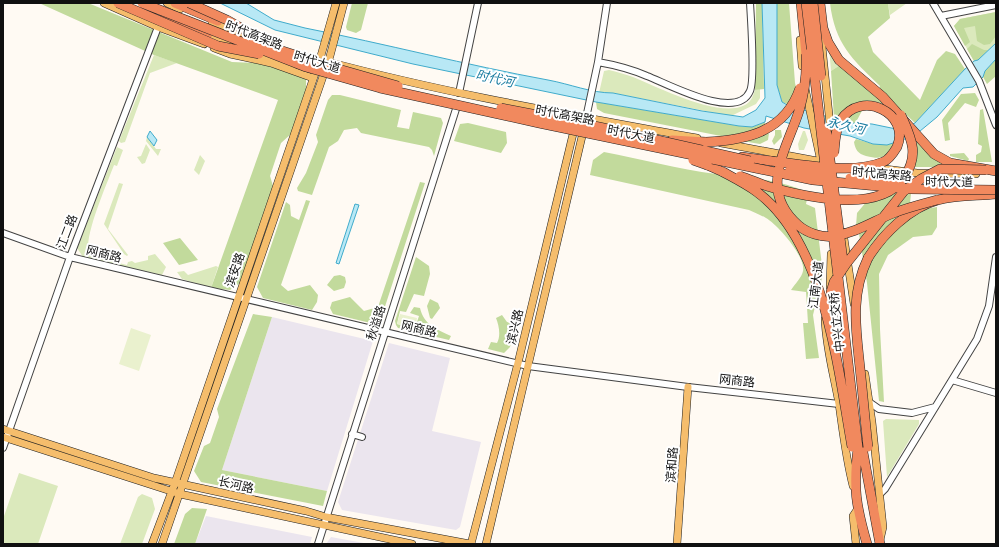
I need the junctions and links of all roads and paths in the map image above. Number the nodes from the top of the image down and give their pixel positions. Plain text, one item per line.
1 (104, 3) edge
2 (118, 3) edge
3 (127, 3) edge
4 (135, 3) edge
5 (142, 3) edge
6 (158, 3) edge
7 (167, 3) edge
8 (175, 3) edge
9 (189, 3) edge
10 (336, 3) edge
11 (344, 3) edge
12 (478, 3) edge
13 (607, 3) edge
14 (750, 3) edge
15 (798, 3) edge
16 (801, 3) edge
17 (806, 3) edge
18 (813, 3) edge
19 (819, 3) edge
20 (933, 3) edge
21 (996, 5) edge
22 (941, 16) junction
23 (218, 21) joint
24 (158, 27) junction
25 (235, 32) junction
26 (207, 36) joint
27 (230, 42) junction
28 (244, 47) junction
29 (806, 54) junction
30 (290, 57) junction
31 (320, 59) junction
32 (328, 61) junction
33 (265, 62) junction
34 (598, 62) junction
35 (313, 76) junction
36 (322, 76) junction
37 (459, 93) junction
38 (456, 109) junction
39 (901, 115) junction
40 (586, 118) junction
41 (996, 125) edge
42 (573, 134) junction
43 (629, 134) junction
44 (583, 136) junction
45 (650, 146) junction
46 (729, 156) junction
47 (821, 162) junction
48 (833, 168) junction
49 (986, 170) junction
50 (723, 172) junction
51 (996, 173) edge
52 (823, 183) junction
53 (996, 184) edge
54 (837, 185) junction
55 (996, 190) edge
56 (996, 194) edge
57 (937, 200) junction
58 (828, 216) junction
59 (840, 216) junction
60 (3, 233) edge
61 (70, 257) junction
62 (996, 257) edge
63 (238, 298) junction
64 (247, 300) junction
65 (384, 332) junction
66 (831, 332) junction
67 (518, 363) junction
68 (528, 366) junction
69 (952, 380) junction
70 (688, 387) junction
71 (996, 393) edge
72 (869, 402) junction
73 (839, 404) junction
74 (935, 407) junction
75 (879, 409) junction
76 (872, 422) junction
77 (6, 430) edge
78 (352, 434) junction
79 (362, 437) dead end
80 (5, 438) edge
81 (3, 448) edge
82 (860, 448) junction
83 (878, 482) junction
84 (175, 483) junction
85 (184, 485) junction
86 (887, 485) junction
87 (172, 492) junction
88 (855, 492) junction
89 (180, 494) junction
90 (880, 494) junction
91 (857, 510) junction
92 (326, 517) junction
93 (323, 526) junction
94 (880, 543) edge
95 (152, 544) edge
96 (162, 544) edge
97 (318, 544) edge
98 (412, 544) edge
99 (470, 544) edge
100 (486, 544) edge
101 (677, 544) edge
102 (856, 544) edge
103 (867, 544) edge

1 - 24 main road
2 - 30 highway, bridge
3 - 26 highway
4 - 27 main road, 时代大道
5 - 30 highway, 时代高架路, bridge
6 - 30 highway, 时代高架路, bridge
7 - 25 main road, 时代大道
8 - 23 highway
9 - 30 highway, bridge
10 - 31 main road, 滨安路
11 - 32 main road, 滨安路
12 - 37 street
13 - 34 street, 滨兴路
14 - 34 street
15 - 47 main road, 江南大道
16 - 29 highway
17 - 82 highway, 中兴立交桥, bridge
18 - 48 highway, 中兴立交桥, bridge
19 - 39 highway
19 - 48 main road
20 - 22 street
21 - 22 street
22 - 41 street
23 - 25 main road
24 - 33 main road
24 - 61 street, 江二路
25 - 31 main road, 时代大道
26 - 27 main road
27 - 28 main road, 时代大道
28 - 33 main road
28 - 35 main road, 时代大道
29 - 43 highway, bridge
29 - 57 highway, bridge
30 - 43 highway, 时代高架路, bridge
30 - 45 highway, 时代高架路, bridge
31 - 32 main road, 时代大道
31 - 35 main road, 滨安路
32 - 36 main road, 滨安路
32 - 37 main road, 时代大道
33 - 35 main road
34 - 40 street, 滨兴路
35 - 36 main road, 时代大道
35 - 63 main road, 滨安路
36 - 38 main road, 时代大道
36 - 64 main road, 滨安路
37 - 40 main road, 时代大道
38 - 42 main road, 时代大道
38 - 65 street, 秋溢路
39 - 49 highway, bridge
39 - 50 highway, bridge
40 - 42 main road, 滨兴路
40 - 44 main road, 滨兴路
40 - 47 main road, 时代大道
42 - 44 main road, 时代大道
42 - 67 main road, 滨兴路
43 - 46 highway, 时代高架路, bridge
44 - 52 main road, 时代大道
44 - 68 main road, 滨兴路
45 - 50 highway, bridge
45 - 55 highway, 时代高架路, bridge
46 - 48 highway, bridge
46 - 53 highway, 时代高架路, bridge
47 - 48 main road, 时代大道
47 - 52 main road, 江南大道
48 - 51 main road, 时代大道
48 - 54 main road
48 - 82 highway, 中兴立交桥, bridge
49 - 51 highway
49 - 66 highway, bridge
50 - 66 highway, bridge
52 - 54 main road, 时代大道
52 - 58 main road, 江南大道
54 - 56 main road, 时代大道
54 - 59 main road
56 - 57 highway
57 - 82 highway, bridge
58 - 59 main road
58 - 73 main road, 江南大道
59 - 72 main road
60 - 61 street, 网商路
61 - 63 street, 网商路
61 - 77 street, 江二路
62 - 69 street
63 - 64 street, 网商路
63 - 84 main road, 滨安路
64 - 65 street, 网商路
64 - 85 main road, 滨安路
65 - 67 street, 网商路
65 - 78 street, 秋溢路
66 - 82 highway, bridge
67 - 68 street, 网商路
67 - 99 main road, 滨兴路
68 - 70 street, 网商路
68 - 100 main road, 滨兴路
69 - 71 street
69 - 74 street
70 - 73 street, 网商路
70 - 101 main road, 滨和路
72 - 75 street
72 - 76 main road
73 - 88 main road, 江南大道
74 - 75 street
74 - 86 street
75 - 76 street
76 - 83 main road
77 - 80 street, 江二路
77 - 84 main road, 长河路
78 - 79 street
78 - 92 street, 秋溢路
80 - 81 street, 江二路
80 - 87 main road, 长河路
82 - 88 highway
82 - 94 highway, 中兴立交桥
83 - 86 street
83 - 90 main road
84 - 85 main road, 长河路
84 - 87 main road, 滨安路
85 - 89 main road, 滨安路
85 - 92 main road, 长河路
86 - 90 street
87 - 89 main road, 长河路
87 - 95 main road, 滨安路
88 - 91 highway, 江南大道
89 - 93 main road, 长河路
89 - 96 main road, 滨安路
90 - 94 main road
91 - 102 main road
91 - 103 highway, 江南大道
92 - 93 street, 秋溢路
92 - 99 main road, 长河路
93 - 97 street, 秋溢路
93 - 98 main road, 长河路

